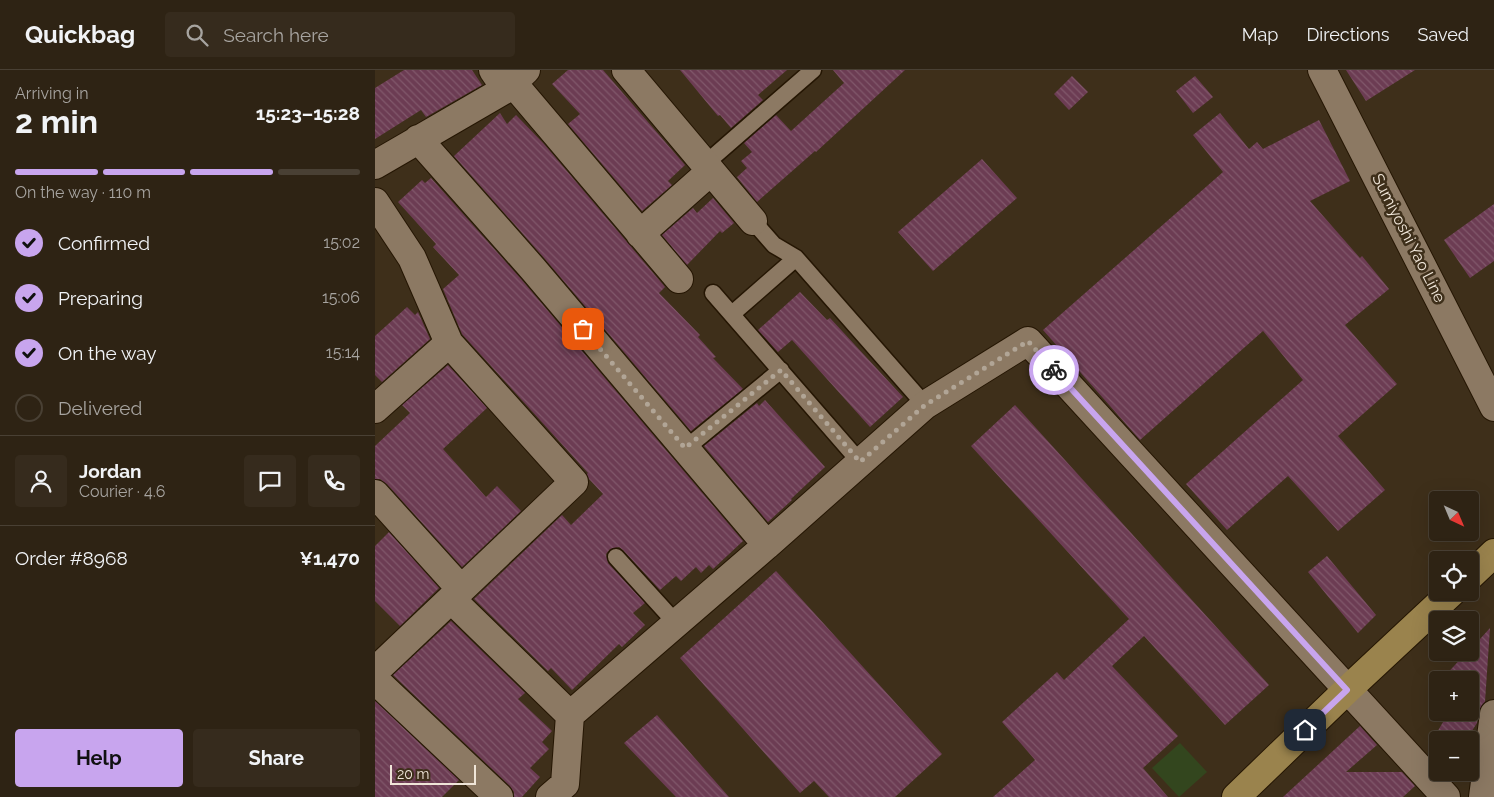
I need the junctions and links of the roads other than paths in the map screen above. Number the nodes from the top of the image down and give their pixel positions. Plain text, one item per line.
1 (626, 70) edge
2 (813, 70) edge
3 (1322, 70) edge
4 (509, 78) edge
5 (418, 139) junction
6 (375, 165) edge
7 (708, 167) junction
8 (375, 202) edge
9 (753, 221) joint
10 (641, 234) junction
11 (796, 258) junction
12 (679, 279) dead end
13 (713, 293) dead end
14 (732, 314) junction
15 (449, 343) junction
16 (781, 370) junction
17 (925, 405) junction
18 (1494, 407) edge
19 (375, 409) edge
20 (685, 448) junction
21 (860, 462) junction
22 (375, 494) edge
23 (767, 545) junction
24 (1494, 553) edge
25 (617, 557) dead end
26 (1479, 567) edge
27 (455, 593) junction
28 (1442, 601) edge
29 (676, 623) junction
30 (375, 671) edge
31 (375, 680) edge
32 (1347, 690) junction
33 (1494, 714) edge
34 (570, 715) junction
35 (499, 797) edge
36 (551, 797) edge
37 (1236, 797) edge
38 (1446, 797) edge
39 (1483, 797) edge

1 - 7 street
2 - 7 lane
3 - 18 street, Sumiyoshi Yao Line
4 - 5 street
4 - 10 street
5 - 6 street
5 - 20 street
7 - 9 street
7 - 10 street
8 - 15 street
9 - 11 lane
10 - 12 street
11 - 14 lane
11 - 17 lane
13 - 14 lane
14 - 16 lane
15 - 19 street
15 - 27 street
16 - 20 lane
16 - 21 lane
17 - 21 street
17 - 32 street
20 - 23 street
21 - 23 street
22 - 27 street
23 - 29 street
24 - 26 main road
25 - 29 lane
27 - 30 street
27 - 34 street
28 - 32 main road
29 - 34 street
31 - 35 street
32 - 37 main road
32 - 38 street
33 - 39 street
34 - 36 street

